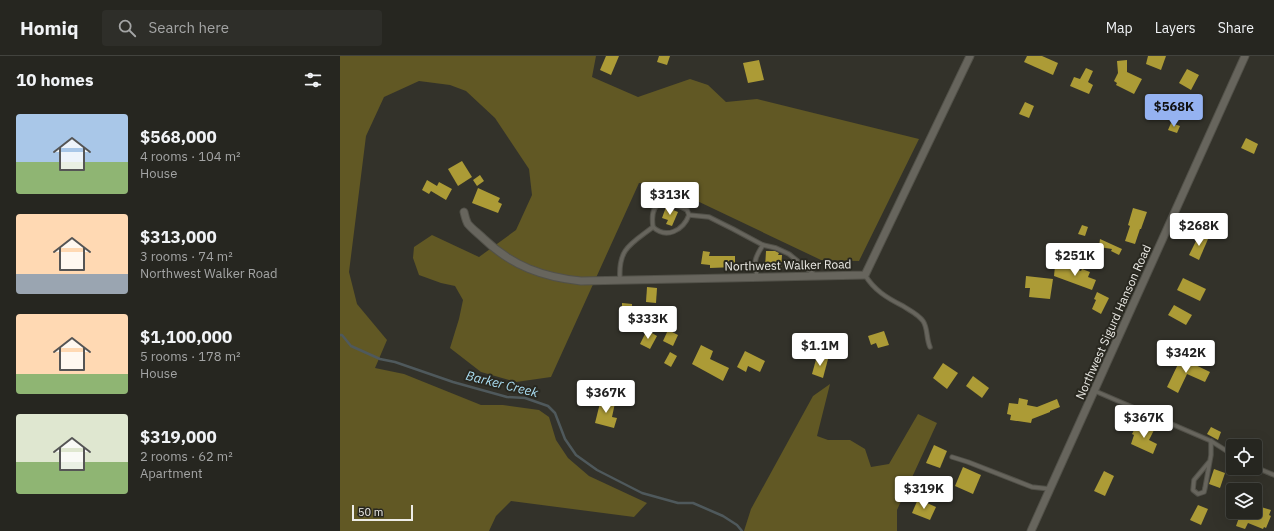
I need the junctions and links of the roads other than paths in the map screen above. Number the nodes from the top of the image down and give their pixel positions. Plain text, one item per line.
1 (970, 56) edge
2 (1245, 56) edge
3 (464, 212) dead end
4 (689, 215) junction
5 (653, 227) junction
6 (763, 245) junction
7 (865, 275) junction
8 (816, 276) junction
9 (757, 277) junction
10 (620, 279) junction
11 (930, 347) dead end
12 (1095, 391) junction
13 (1211, 441) junction
14 (1226, 451) edge
15 (952, 457) dead end
16 (1209, 462) junction
17 (1262, 471) edge
18 (1274, 475) edge
19 (1050, 489) junction
20 (1031, 531) edge

1 - 7 street, Northwest Walker Road
2 - 12 street, Northwest Sigurd Hanson Road
3 - 10 street, Northwest Walker Road
4 - 5 lane
4 - 5 lane
4 - 6 lane
5 - 10 lane
6 - 8 lane
6 - 9 lane
7 - 8 street, Northwest Walker Road
7 - 11 lane
8 - 9 street, Northwest Walker Road
9 - 10 street, Northwest Walker Road
12 - 13 lane
12 - 19 street, Northwest Sigurd Hanson Road
13 - 14 lane
13 - 16 lane
15 - 19 lane
16 - 16 lane
17 - 18 lane
19 - 20 street, Northwest Sigurd Hanson Road

